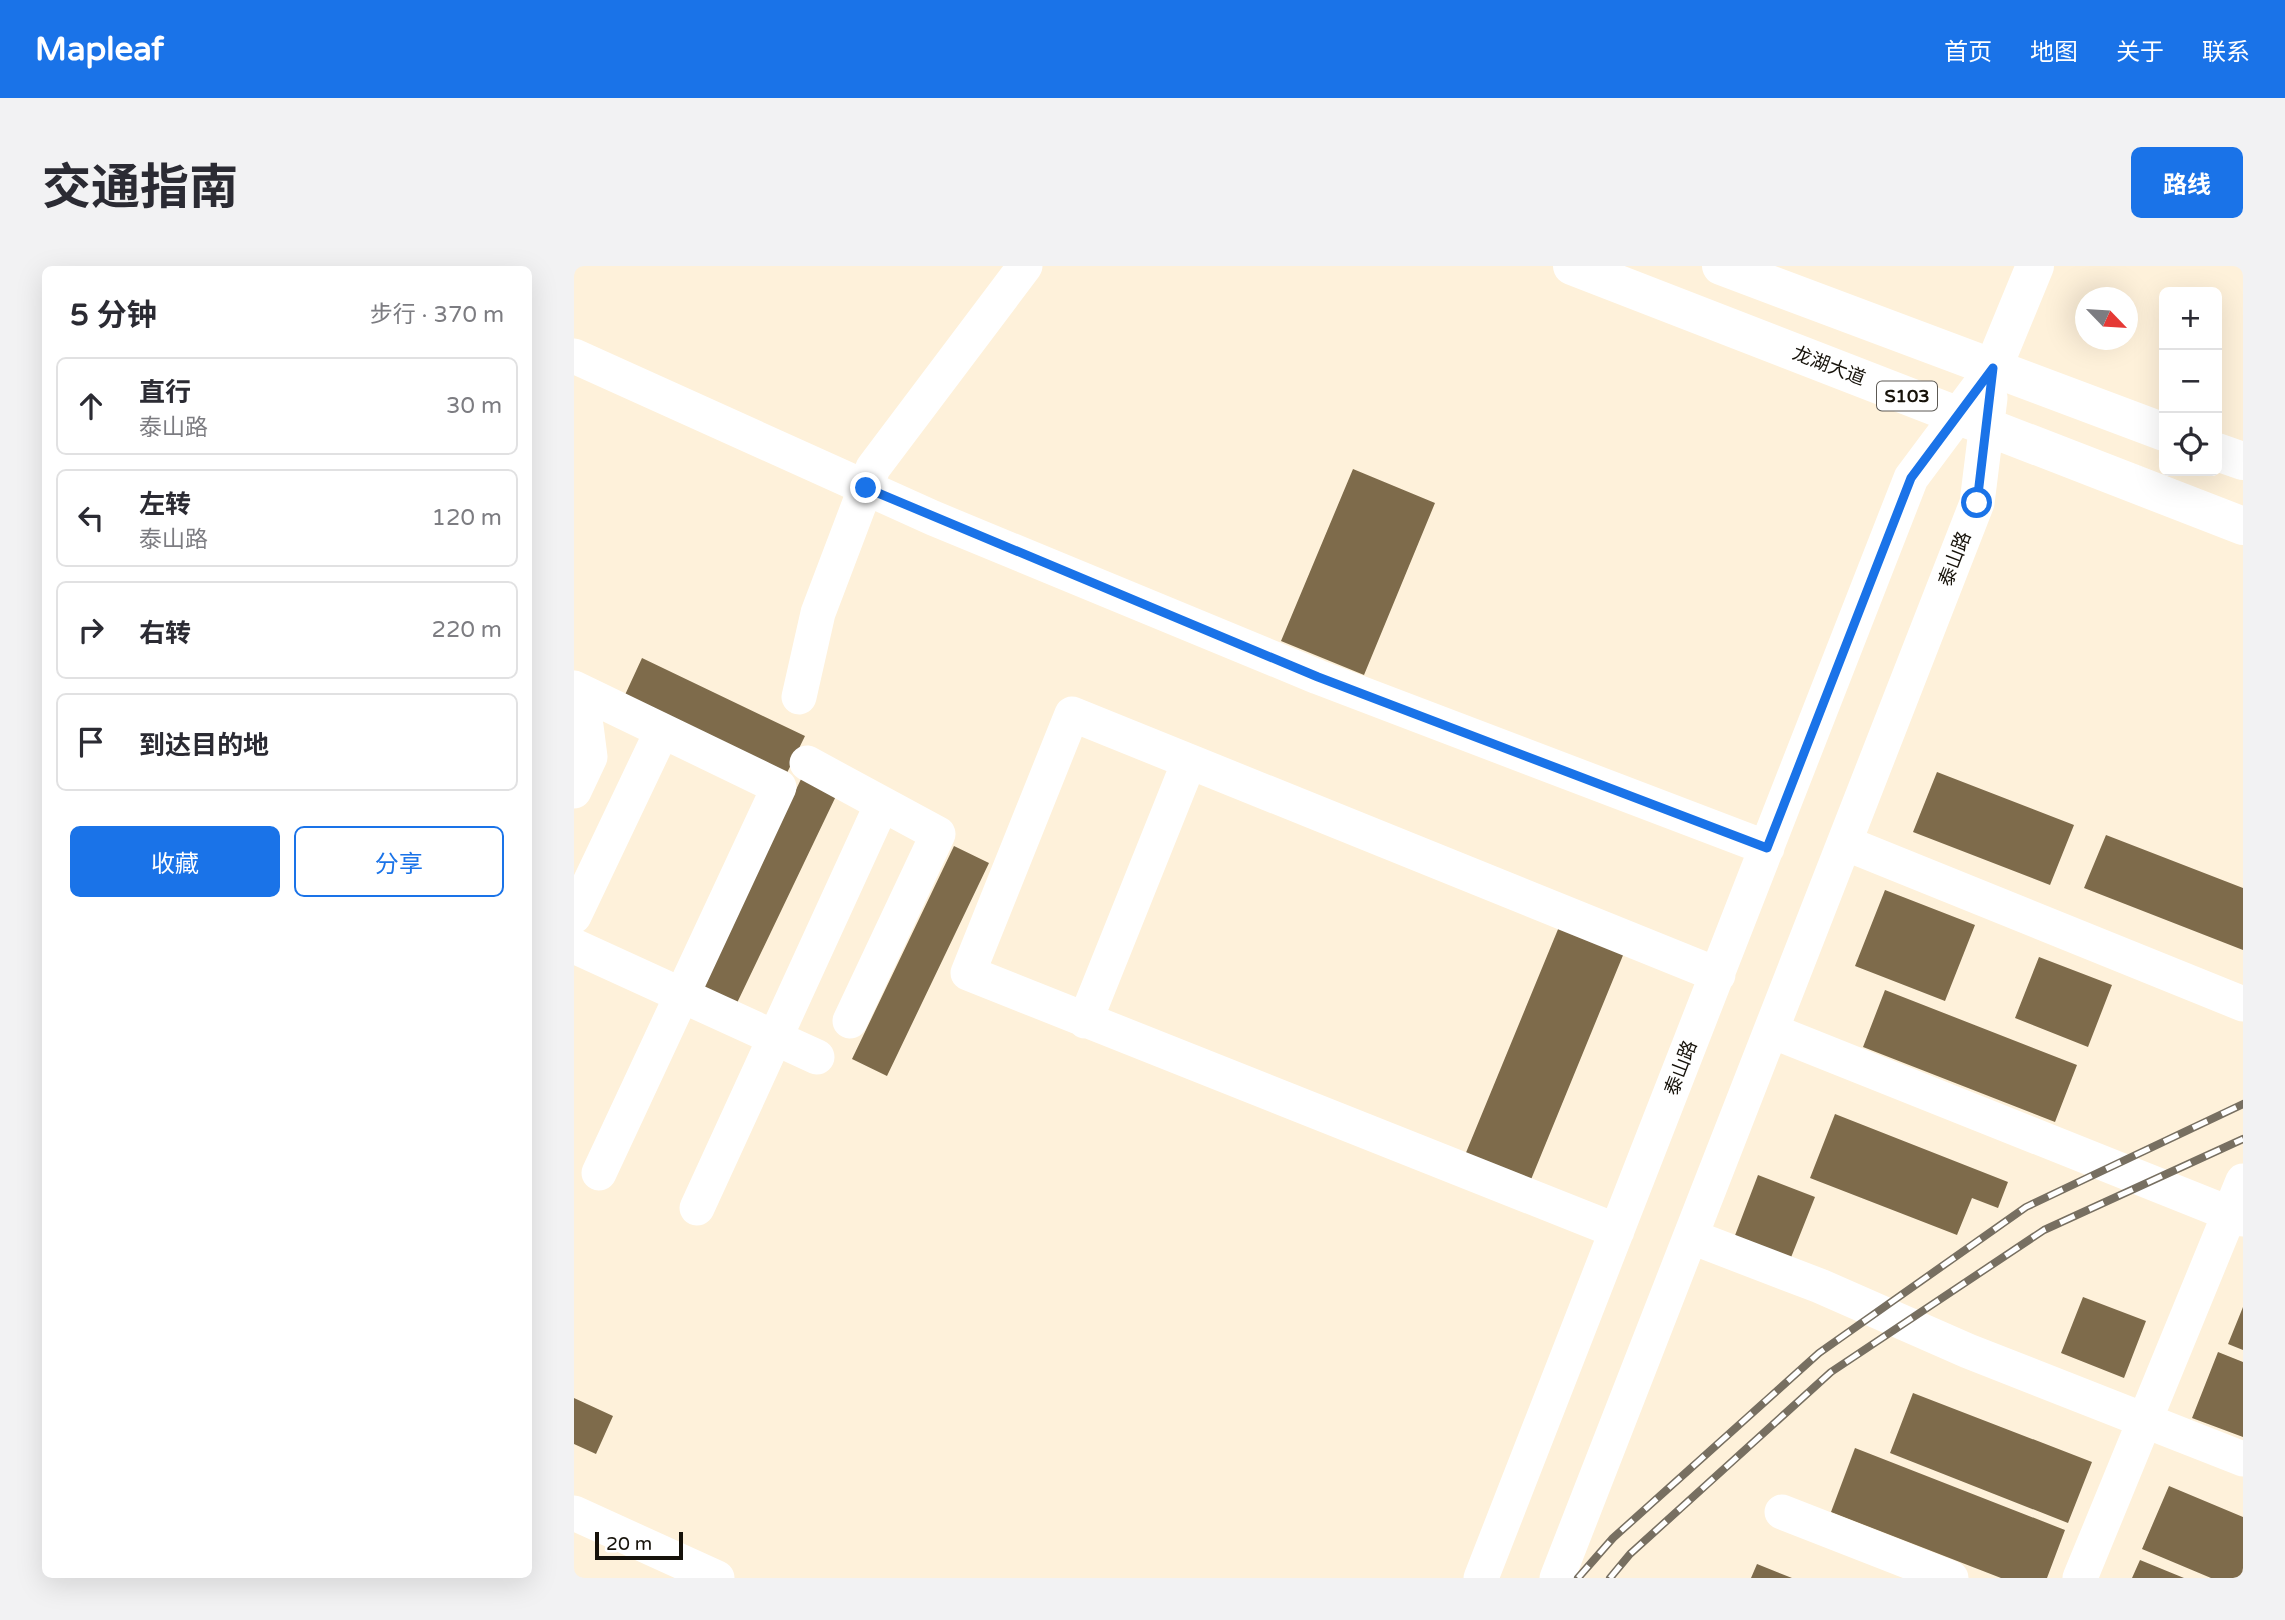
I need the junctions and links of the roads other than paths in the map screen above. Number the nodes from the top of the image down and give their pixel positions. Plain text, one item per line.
1 (1025, 266) edge
2 (1721, 266) edge
3 (2035, 266) edge
4 (1583, 268) edge
5 (574, 356) edge
6 (1993, 368) junction
7 (1973, 422) junction
8 (2159, 430) edge
9 (2222, 454) edge
10 (2243, 461) edge
11 (866, 488) junction
12 (2243, 526) edge
13 (574, 688) edge
14 (574, 697) edge
15 (799, 697) dead end
16 (662, 731) junction
17 (1189, 762) junction
18 (807, 763) dead end
19 (574, 791) edge
20 (883, 804) junction
21 (1844, 843) junction
22 (1767, 848) junction
23 (574, 916) edge
24 (574, 946) edge
25 (1718, 975) junction
26 (682, 995) junction
27 (2243, 1004) edge
28 (850, 1021) dead end
29 (1085, 1021) junction
30 (1772, 1031) junction
31 (774, 1037) junction
32 (817, 1057) dead end
33 (599, 1173) dead end
34 (2243, 1181) edge
35 (697, 1208) dead end
36 (2236, 1216) edge
37 (1617, 1231) junction
38 (1692, 1237) junction
39 (2144, 1421) junction
40 (2243, 1459) edge
41 (1782, 1512) dead end
42 (574, 1513) edge
43 (717, 1578) edge
44 (1481, 1578) edge
45 (1557, 1578) edge
46 (1951, 1578) edge
47 (2080, 1578) edge

1 - 11 street
2 - 6 main road
3 - 6 main road
4 - 7 main road, 龙湖大道 / S103
5 - 11 street
6 - 7 street, 泰山路
6 - 8 main road
7 - 12 main road, 龙湖大道 / S103
7 - 21 street, 泰山路
7 - 22 street, 泰山路
9 - 10 main road
11 - 15 street
11 - 22 street
13 - 16 street
14 - 19 street
16 - 23 street
16 - 26 street
17 - 25 street
17 - 29 street
17 - 29 street
18 - 20 street
20 - 28 street
20 - 31 street
21 - 27 street
21 - 30 street, 泰山路
22 - 25 street, 泰山路
24 - 26 street
25 - 37 street, 泰山路
26 - 31 street
26 - 33 street
29 - 37 street
30 - 36 street
30 - 38 street, 泰山路
31 - 32 street
31 - 35 street
34 - 36 street
36 - 39 street
37 - 44 street, 泰山路
38 - 39 street
38 - 45 street, 泰山路
39 - 40 street
39 - 47 street
41 - 46 street
42 - 43 street

